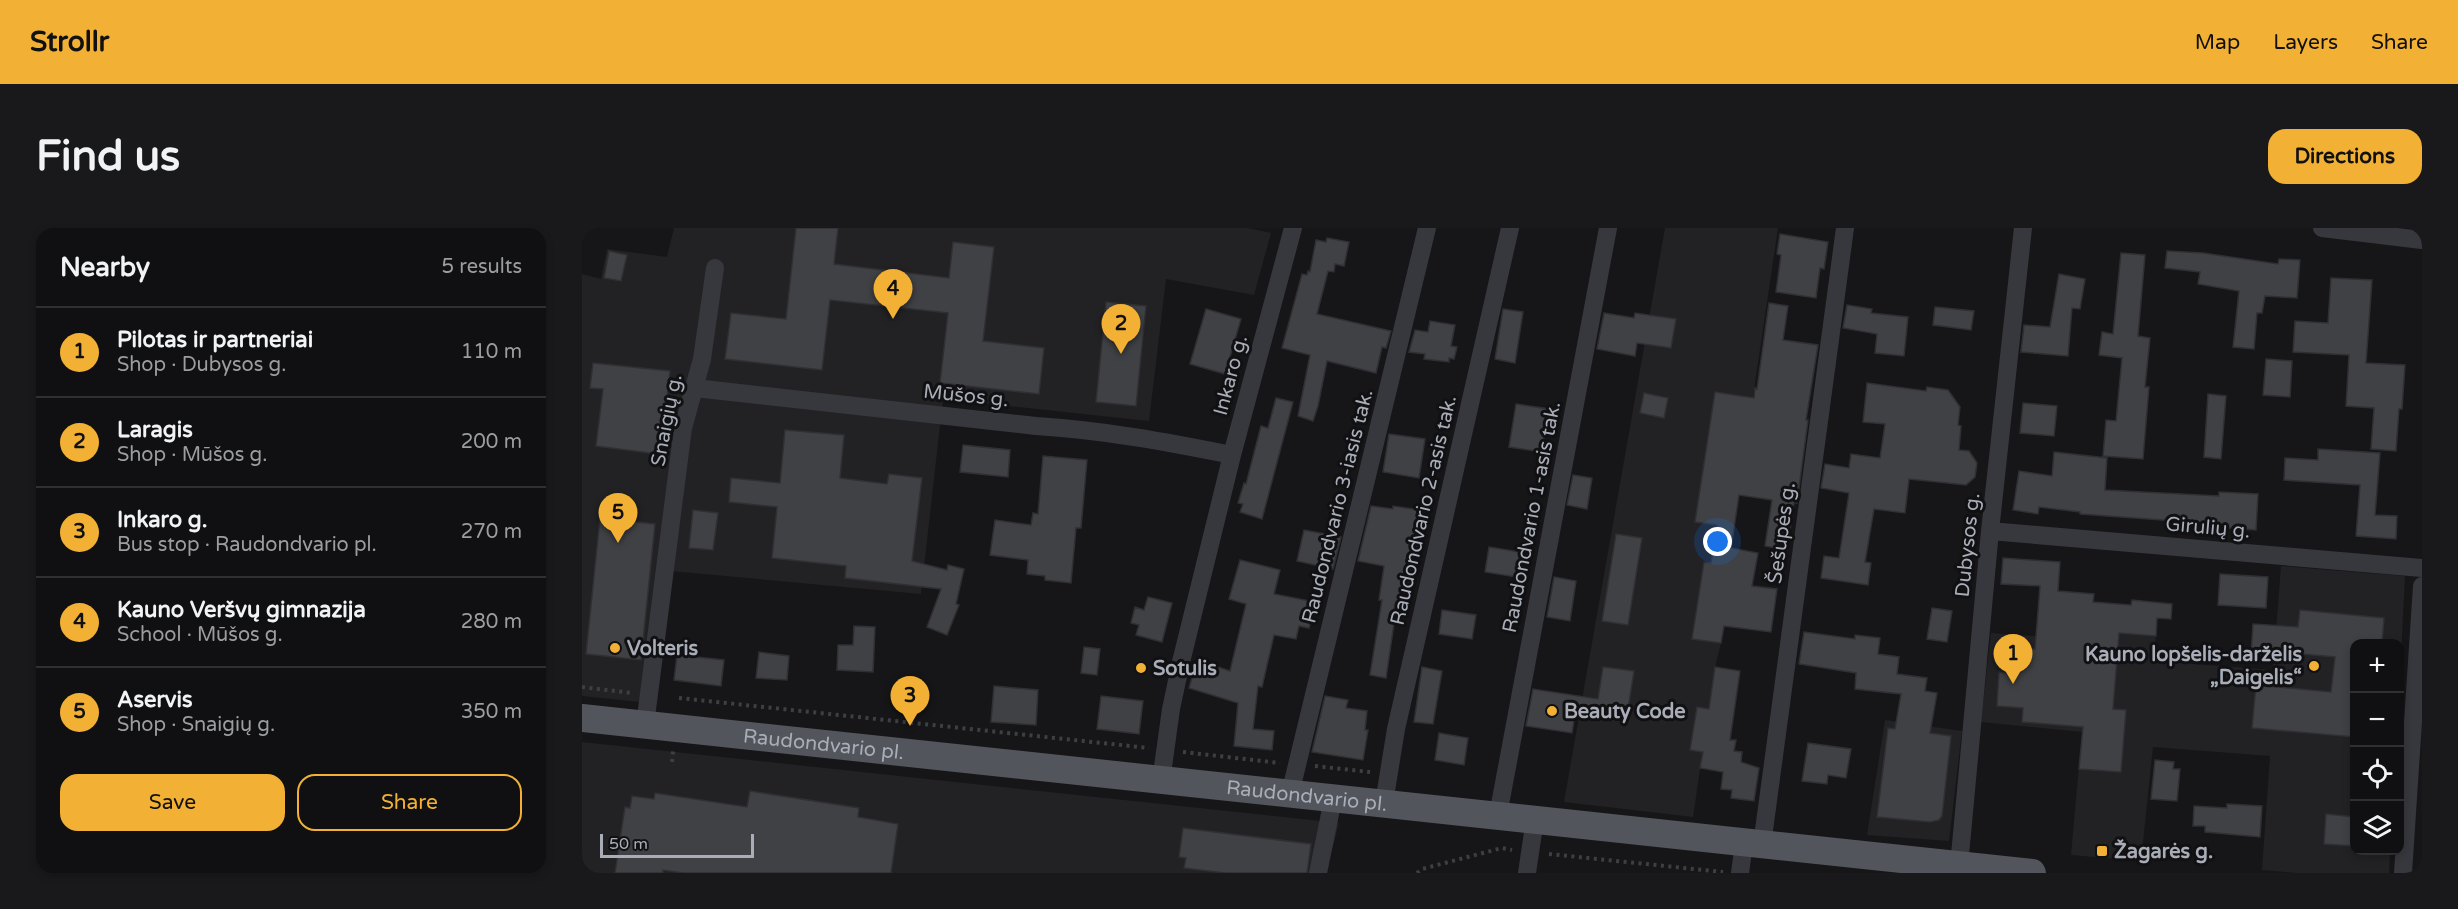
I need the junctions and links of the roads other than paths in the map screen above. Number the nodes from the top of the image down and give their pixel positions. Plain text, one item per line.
1 (1293, 228) edge
2 (1427, 228) edge
3 (1510, 228) edge
4 (1608, 228) edge
5 (1845, 228) edge
6 (2023, 228) edge
7 (2330, 228) edge
8 (2422, 240) edge
9 (715, 268) dead end
10 (695, 388) junction
11 (1232, 455) junction
12 (1990, 531) junction
13 (2422, 568) edge
14 (2422, 586) edge
15 (582, 718) edge
16 (645, 725) junction
17 (1161, 781) junction
18 (1290, 794) junction
19 (1333, 798) junction
20 (1384, 803) junction
21 (1498, 815) junction
22 (1535, 819) junction
23 (1753, 844) junction
24 (1959, 866) junction
25 (1318, 873) edge
26 (1527, 873) edge
27 (1740, 873) edge
28 (2032, 873) edge
29 (2403, 873) edge

1 - 11 street, Inkaro g.
2 - 18 street, Raudondvario 3-iasis tak.
3 - 20 street, Raudondvario 2-asis tak.
4 - 21 street, Raudondvario 1-asis tak.
5 - 23 street, Šešupės g.
6 - 12 street, Dubysos g.
7 - 8 street
9 - 10 street, Snaigių g.
10 - 11 street, Mūšos g.
10 - 16 street, Snaigių g.
11 - 17 street, Inkaro g.
12 - 13 street, Girulių g.
12 - 24 street, Dubysos g.
14 - 29 street
15 - 16 main road, Raudondvario pl.
16 - 17 main road, Raudondvario pl.
17 - 18 main road, Raudondvario pl.
18 - 19 main road, Raudondvario pl.
19 - 20 main road, Raudondvario pl.
19 - 25 street
20 - 21 main road, Raudondvario pl.
21 - 22 main road, Raudondvario pl.
22 - 23 main road, Raudondvario pl.
22 - 26 street
23 - 24 main road, Raudondvario pl.
23 - 27 street, Šešupės g.
24 - 28 main road, Raudondvario pl.

